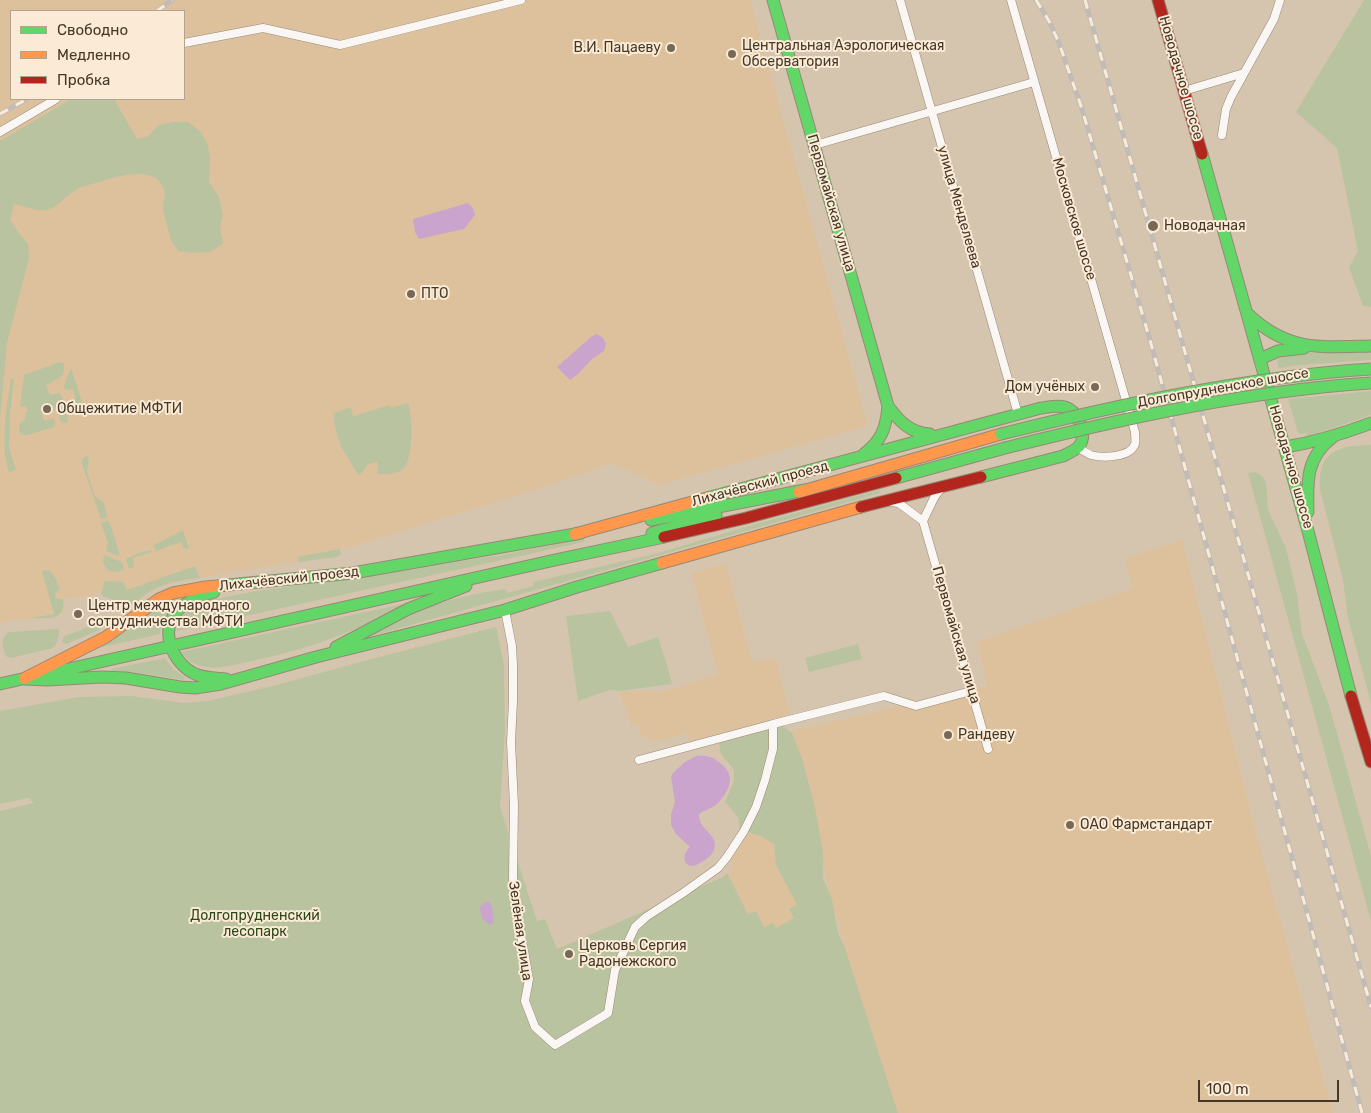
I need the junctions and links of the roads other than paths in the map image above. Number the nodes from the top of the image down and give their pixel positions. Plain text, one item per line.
1 (521, 0) edge
2 (773, 0) edge
3 (900, 0) edge
4 (1011, 0) edge
5 (1158, 0) edge
6 (1280, 0) edge
7 (185, 43) edge
8 (1244, 73) junction
9 (1034, 82) junction
10 (1184, 91) junction
11 (54, 100) edge
12 (932, 111) junction
13 (0, 132) edge
14 (1222, 135) dead end
15 (815, 145) junction
16 (1248, 314) junction
17 (1317, 346) junction
18 (1371, 346) edge
19 (1260, 359) junction
20 (1371, 369) edge
21 (1371, 383) edge
22 (888, 406) junction
23 (1018, 414) junction
24 (1371, 423) edge
25 (945, 433) junction
26 (1333, 437) junction
27 (1077, 447) junction
28 (1285, 447) junction
29 (861, 457) junction
30 (861, 475) joint
31 (866, 487) joint
32 (942, 487) junction
33 (805, 490) junction
34 (887, 500) junction
35 (923, 521) junction
36 (1308, 531) junction
37 (575, 534) junction
38 (555, 560) junction
39 (495, 574) junction
40 (234, 585) junction
41 (505, 610) junction
42 (170, 646) junction
43 (316, 657) junction
44 (24, 679) junction
45 (235, 680) junction
46 (0, 684) edge
47 (971, 691) junction
48 (773, 724) junction
49 (988, 749) dead end
50 (639, 760) dead end
51 (1371, 762) edge

1 - 7 street
2 - 15 main road, Первомайская улица
3 - 12 street, улица Менделеева
4 - 9 street, Московское шоссе
5 - 10 main road, Новодачное шоссе
6 - 8 street
8 - 10 street
8 - 14 street
9 - 12 street
9 - 27 street, Московское шоссе
10 - 16 main road, Новодачное шоссе
11 - 13 street
12 - 15 street
12 - 23 street, улица Менделеева
15 - 22 main road, Первомайская улица
16 - 17 main road
16 - 19 main road, Новодачное шоссе
17 - 18 main road
17 - 19 main road
19 - 28 main road, Новодачное шоссе
20 - 30 main road, Долгопрудненское шоссе, bridge
21 - 31 main road, Долгопрудненское шоссе, bridge
22 - 25 main road
22 - 29 main road
23 - 25 main road
23 - 27 main road
24 - 26 main road
25 - 29 main road, Лихачёвский проезд
26 - 28 main road
26 - 36 main road
27 - 32 main road
28 - 36 main road, Новодачное шоссе
29 - 37 main road, Лихачёвский проезд
30 - 33 main road, Лихачёвский проезд
31 - 38 main road, Лихачёвский проезд
32 - 34 main road
32 - 35 street
33 - 37 main road, Лихачёвский проезд
33 - 38 main road, Лихачёвский проезд
34 - 35 street
34 - 41 main road
35 - 47 street, Первомайская улица
36 - 51 main road, Новодачное шоссе
37 - 40 main road, Лихачёвский проезд
38 - 39 main road, Лихачёвский проезд
39 - 42 main road, Лихачёвский проезд
39 - 43 main road
40 - 42 main road
40 - 44 main road, Лихачёвский проезд
41 - 43 main road
41 - 48 street, Зелёная улица
42 - 44 main road, Лихачёвский проезд
42 - 45 main road
43 - 45 main road, Лихачёвский проезд
44 - 45 main road, Лихачёвский проезд
44 - 46 main road, Лихачёвский проезд
47 - 48 street
47 - 49 street, Первомайская улица
48 - 50 street

